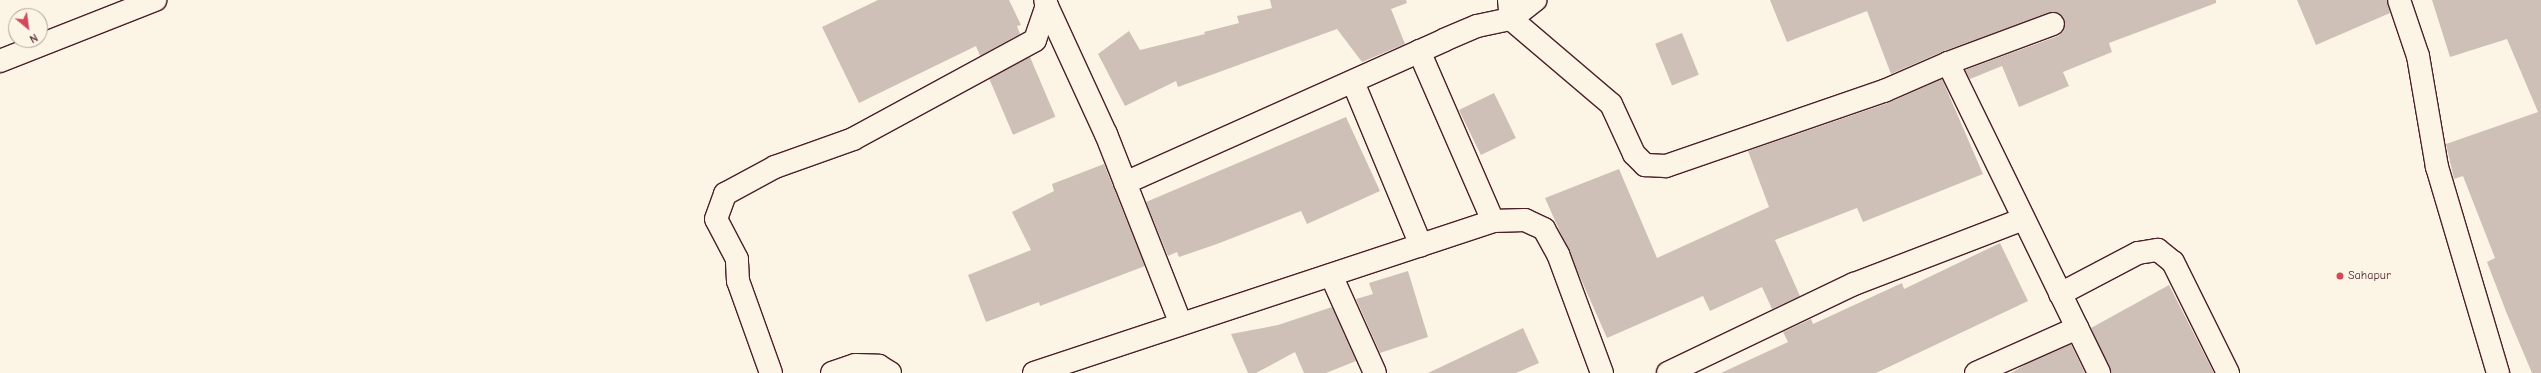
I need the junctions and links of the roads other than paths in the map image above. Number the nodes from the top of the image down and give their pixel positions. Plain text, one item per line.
1 (155, 0) edge
2 (1535, 0) edge
3 (2399, 0) edge
4 (1046, 3) edge
5 (1510, 10) edge
6 (2053, 24) dead end
7 (1419, 51) junction
8 (0, 61) edge
9 (1948, 63) junction
10 (1353, 82) junction
11 (1125, 183) junction
12 (2023, 219) junction
13 (1493, 221) junction
14 (1421, 245) junction
15 (1331, 275) junction
16 (2060, 294) junction
17 (1181, 324) junction
18 (2077, 328) junction
19 (771, 373) edge
20 (832, 373) edge
21 (890, 373) edge
22 (1034, 373) edge
23 (1376, 373) edge
24 (1602, 373) edge
25 (1668, 373) edge
26 (1976, 373) edge
27 (2099, 373) edge
28 (2228, 373) edge
29 (2498, 373) edge

1 - 8 street
2 - 5 street
3 - 29 street
4 - 11 street
4 - 19 street
5 - 7 street
5 - 9 street
6 - 9 street
7 - 10 street
7 - 13 street
9 - 12 street
10 - 11 street
10 - 14 street
11 - 17 street
12 - 16 street
12 - 25 street
13 - 14 street
13 - 24 street
14 - 15 street
15 - 17 street
15 - 23 street
16 - 18 street
16 - 28 street
17 - 22 street
18 - 26 street
18 - 27 street
20 - 21 street

